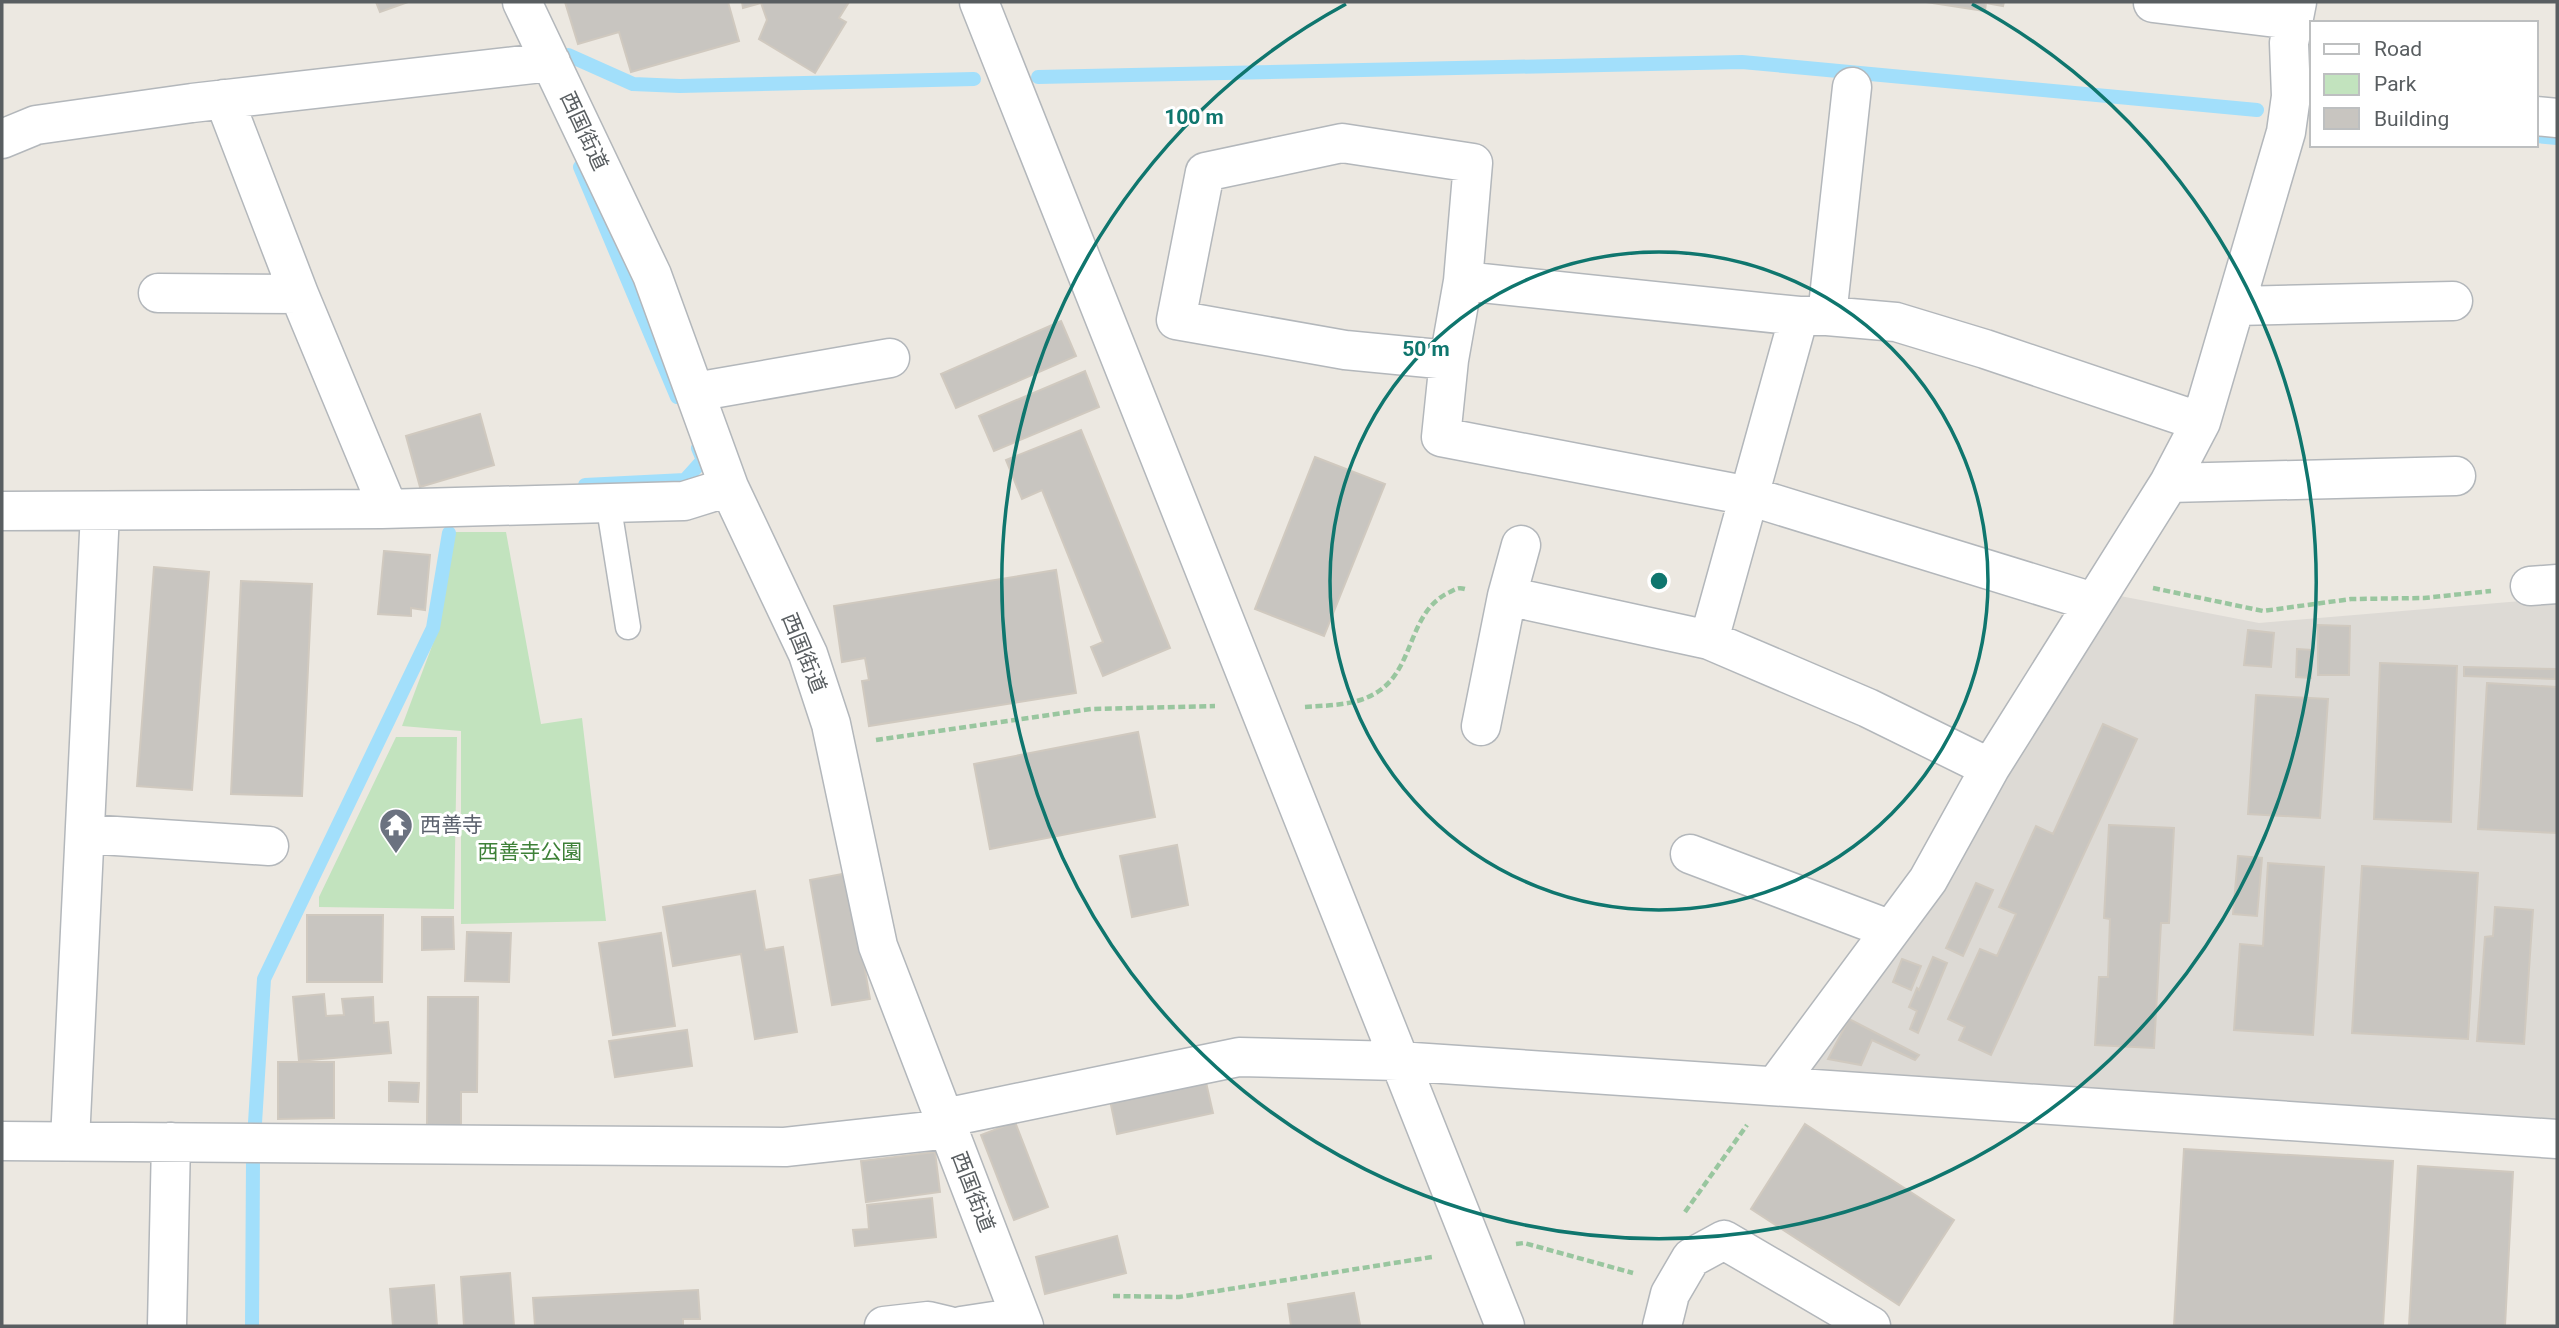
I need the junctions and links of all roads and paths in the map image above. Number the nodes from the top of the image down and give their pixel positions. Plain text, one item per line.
1 (522, 2) edge
2 (979, 2) edge
3 (2152, 4) dead end
4 (2295, 11) edge
5 (551, 62) junction
6 (1852, 87) dead end
7 (2302, 97) edge
8 (225, 100) junction
9 (2538, 116) edge
10 (2557, 118) edge
11 (2, 139) edge
12 (1464, 281) junction
13 (158, 293) dead end
14 (299, 294) junction
15 (2453, 301) dead end
16 (2236, 306) junction
17 (1813, 316) junction
18 (890, 358) dead end
19 (1449, 360) junction
20 (695, 392) junction
21 (2201, 422) junction
22 (2456, 476) dead end
23 (2169, 483) junction
24 (729, 487) junction
25 (1749, 496) junction
26 (608, 502) junction
27 (382, 509) junction
28 (2, 511) edge
29 (100, 512) junction
30 (1521, 545) dead end
31 (2544, 585) edge
32 (2101, 591) junction
33 (1507, 596) junction
34 (628, 626) dead end
35 (1709, 640) junction
36 (1254, 697) junction
37 (1481, 726) dead end
38 (835, 745) junction
39 (1990, 768) junction
40 (85, 834) junction
41 (269, 846) dead end
42 (1690, 854) dead end
43 (1891, 930) junction
44 (1398, 1061) junction
45 (1776, 1085) junction
46 (947, 1123) junction
47 (2557, 1139) edge
48 (2, 1141) edge
49 (70, 1141) junction
50 (171, 1142) junction
51 (1022, 1322) edge
52 (167, 1326) edge
53 (884, 1326) edge
54 (949, 1326) edge
55 (961, 1326) edge
56 (1505, 1326) edge
57 (1662, 1326) edge
58 (1871, 1326) edge

1 - 5 street, 西国街道
2 - 36 street
3 - 4 street
4 - 7 street
5 - 8 street
5 - 20 street, 西国街道
6 - 17 street
7 - 16 street
8 - 11 street
8 - 14 street
9 - 10 street
12 - 17 street
12 - 19 street
12 - 19 street
13 - 14 street
14 - 27 street
15 - 16 street
16 - 21 street
17 - 21 street
17 - 25 street
18 - 20 street
19 - 25 street
20 - 24 street, 西国街道
21 - 23 street
22 - 23 street
23 - 32 street
24 - 26 street
24 - 38 street, 西国街道
25 - 32 street
25 - 35 street
26 - 27 street
26 - 34 lane
27 - 29 street
28 - 29 street
29 - 40 street
30 - 33 street
31 - 32 path
32 - 39 street
33 - 35 street
33 - 36 path
33 - 37 street
35 - 39 street
36 - 38 path
36 - 44 street
38 - 46 street, 西国街道
39 - 43 street
40 - 41 street
40 - 49 street
42 - 43 street
43 - 45 street
44 - 45 street
44 - 46 street
44 - 56 street
45 - 47 street
46 - 50 street
46 - 51 street, 西国街道
48 - 49 street
49 - 50 street
50 - 52 street
51 - 55 street
53 - 54 street
57 - 58 street

